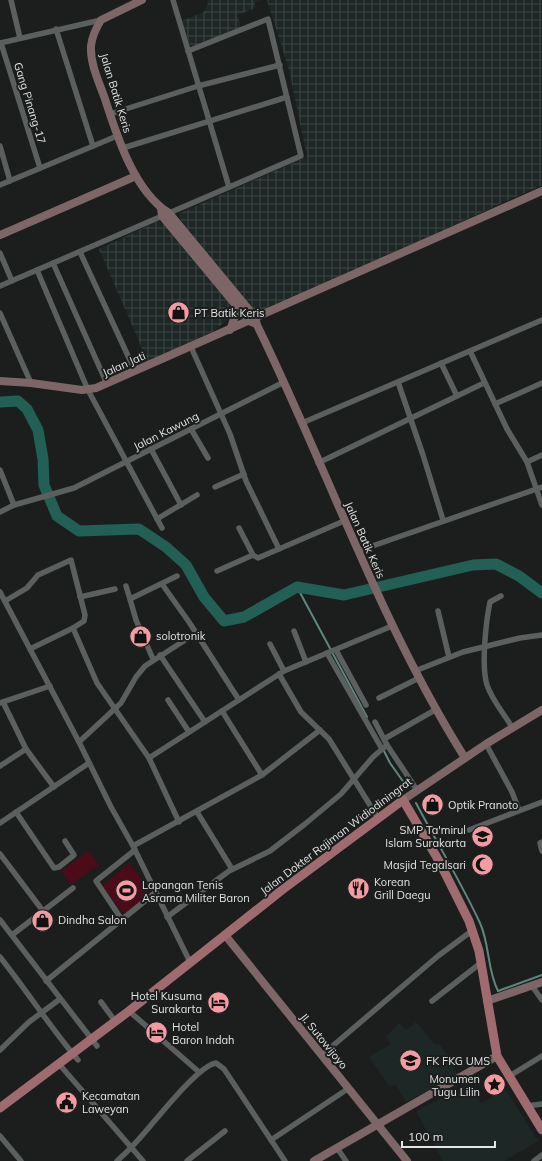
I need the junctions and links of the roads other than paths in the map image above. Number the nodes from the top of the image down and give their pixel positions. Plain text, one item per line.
1 (11, 0) edge
2 (142, 0) edge
3 (172, 0) edge
4 (101, 20) junction
5 (56, 29) junction
6 (20, 38) junction
7 (1, 43) edge
8 (188, 52) junction
9 (280, 65) junction
10 (198, 86) junction
11 (287, 97) junction
12 (110, 114) junction
13 (209, 122) junction
14 (117, 136) junction
15 (0, 146) edge
16 (93, 146) junction
17 (123, 148) junction
18 (40, 168) junction
19 (136, 176) junction
20 (10, 180) junction
21 (0, 185) edge
22 (229, 187) junction
23 (542, 191) edge
24 (164, 212) junction
25 (0, 235) edge
26 (80, 252) junction
27 (0, 253) edge
28 (53, 263) junction
29 (37, 270) junction
30 (217, 276) junction
31 (12, 281) junction
32 (0, 286) edge
33 (236, 305) junction
34 (0, 313) edge
35 (542, 320) edge
36 (254, 321) junction
37 (230, 330) junction
38 (191, 347) junction
39 (470, 351) junction
40 (441, 363) junction
41 (135, 371) junction
42 (0, 381) edge
43 (284, 382) junction
44 (398, 382) junction
45 (484, 382) junction
46 (31, 383) junction
47 (542, 383) edge
48 (107, 384) junction
49 (88, 390) junction
50 (457, 396) junction
51 (495, 404) junction
52 (221, 414) junction
53 (411, 418) junction
54 (302, 423) junction
55 (191, 429) junction
56 (151, 449) junction
57 (542, 455) edge
58 (208, 458) dead end
59 (126, 462) junction
60 (527, 462) junction
61 (318, 463) junction
62 (0, 470) edge
63 (244, 474) junction
64 (215, 486) dead end
65 (542, 487) edge
66 (536, 490) junction
67 (197, 496) dead end
68 (14, 505) junction
69 (181, 505) junction
70 (542, 505) edge
71 (0, 512) edge
72 (157, 519) junction
73 (443, 520) junction
74 (344, 521) junction
75 (162, 528) dead end
76 (239, 528) dead end
77 (279, 548) junction
78 (358, 551) junction
79 (253, 555) junction
80 (217, 571) dead end
81 (177, 576) dead end
82 (162, 584) junction
83 (126, 586) dead end
84 (115, 589) dead end
85 (0, 592) edge
86 (501, 596) dead end
87 (80, 597) junction
88 (130, 599) junction
89 (4, 601) junction
90 (438, 610) dead end
91 (392, 626) junction
92 (73, 628) junction
93 (294, 631) dead end
94 (196, 633) junction
95 (542, 635) edge
96 (270, 644) dead end
97 (486, 647) junction
98 (30, 649) junction
99 (331, 651) junction
100 (160, 655) junction
101 (449, 657) junction
102 (153, 659) junction
103 (306, 662) junction
104 (282, 673) junction
105 (417, 674) junction
106 (50, 686) junction
107 (379, 698) dead end
108 (168, 700) dead end
109 (238, 700) junction
110 (1, 703) edge
111 (366, 705) dead end
112 (114, 710) junction
113 (435, 710) junction
114 (542, 710) edge
115 (222, 711) junction
116 (205, 722) junction
117 (375, 722) dead end
118 (512, 727) junction
119 (320, 730) junction
120 (189, 732) junction
121 (384, 739) junction
122 (79, 742) junction
123 (486, 744) junction
124 (384, 748) junction
125 (26, 749) junction
126 (149, 758) junction
127 (465, 758) junction
128 (89, 763) junction
129 (0, 766) edge
130 (262, 775) junction
131 (353, 780) junction
132 (54, 787) junction
133 (417, 790) junction
134 (403, 800) junction
135 (542, 802) edge
136 (519, 810) junction
137 (16, 812) junction
138 (197, 812) junction
139 (378, 818) junction
140 (180, 822) junction
141 (0, 823) edge
142 (469, 830) dead end
143 (65, 841) dead end
144 (542, 842) edge
145 (134, 848) junction
146 (542, 851) edge
147 (0, 854) edge
148 (232, 870) junction
149 (73, 888) dead end
150 (156, 892) junction
151 (43, 911) junction
152 (167, 917) junction
153 (0, 920) edge
154 (122, 920) junction
155 (473, 930) junction
156 (12, 935) junction
157 (225, 935) junction
158 (0, 957) edge
159 (190, 962) junction
160 (482, 962) junction
161 (46, 981) junction
162 (542, 982) edge
163 (532, 986) junction
164 (60, 999) junction
165 (432, 1000) dead end
166 (542, 1000) edge
167 (101, 1002) dead end
168 (488, 1002) junction
169 (42, 1011) junction
170 (129, 1011) junction
171 (115, 1021) junction
172 (94, 1042) junction
173 (0, 1050) edge
174 (322, 1055) junction
175 (497, 1056) junction
176 (542, 1056) edge
177 (75, 1057) junction
178 (59, 1064) junction
179 (199, 1072) junction
180 (508, 1077) junction
181 (349, 1088) junction
182 (542, 1104) edge
183 (527, 1106) junction
184 (0, 1108) edge
185 (379, 1125) junction
186 (542, 1130) edge
187 (225, 1131) dead end
188 (0, 1136) edge
189 (271, 1140) junction
190 (132, 1147) junction
191 (337, 1148) junction
192 (542, 1155) edge
193 (21, 1161) edge
194 (117, 1161) edge
195 (143, 1161) edge
196 (188, 1161) edge
197 (285, 1161) edge
198 (314, 1161) edge
199 (346, 1161) edge
200 (407, 1161) edge
201 (534, 1161) edge

1 - 6 street
2 - 4 street
3 - 8 street
4 - 5 street
4 - 12 street, Jalan Batik Keris
5 - 6 street
5 - 16 street
6 - 7 street
7 - 18 street, Gang Pinang-17
8 - 9 street
8 - 10 street
9 - 10 street
9 - 11 street
10 - 12 street
10 - 13 street
11 - 13 street
11 - 22 street
12 - 14 street, Jalan Batik Keris
13 - 17 street
13 - 22 street
14 - 16 street
14 - 17 street, Jalan Batik Keris
15 - 20 street
16 - 18 street
17 - 19 street, Jalan Batik Keris
18 - 20 street
19 - 24 street, Jalan Batik Keris
19 - 25 street
20 - 21 street
22 - 24 street
23 - 36 street, Jalan Jati
24 - 26 street
24 - 30 street, Jalan Batik Keris
26 - 28 street
26 - 41 street
27 - 31 street
28 - 29 street
28 - 48 street
29 - 31 street
29 - 49 street
30 - 33 street
30 - 36 street
31 - 32 street
33 - 36 street
33 - 37 street
34 - 46 street
35 - 39 street
36 - 37 street, Jalan Jati
36 - 43 street, Jalan Batik Keris
37 - 38 street, Jalan Jati
38 - 41 street, Jalan Jati
38 - 52 street
39 - 40 street
39 - 45 street
40 - 44 street
40 - 50 street
41 - 48 street, Jalan Jati
42 - 46 street, Jalan Jati
43 - 52 street, Jalan Kawung
43 - 54 street, Jalan Batik Keris
44 - 53 street
44 - 54 street
45 - 50 street
45 - 51 street
46 - 49 street, Jalan Jati
47 - 51 street
48 - 49 street, Jalan Jati
49 - 59 street
50 - 53 street
51 - 60 street
52 - 55 street, Jalan Kawung
52 - 63 street
53 - 61 street
53 - 73 street
54 - 61 street, Jalan Batik Keris
55 - 56 street, Jalan Kawung
55 - 58 street
56 - 59 street, Jalan Kawung
56 - 69 street
57 - 60 street
59 - 68 street, Jalan Kawung
59 - 72 street
60 - 66 street
61 - 74 street, Jalan Batik Keris
62 - 68 street
63 - 64 street
63 - 77 street
65 - 66 street
66 - 70 street
66 - 73 street
67 - 69 street
68 - 71 street, Jalan Kawung
69 - 72 street
72 - 75 street
73 - 78 street
74 - 77 street
74 - 78 street, Jalan Batik Keris
76 - 79 street
77 - 79 street
78 - 91 street, Jalan Batik Keris
79 - 80 street
81 - 82 street
82 - 88 street
82 - 94 street
83 - 88 street
84 - 87 street
85 - 89 street
86 - 97 street
87 - 89 street
87 - 92 street
88 - 102 street
89 - 98 street
90 - 101 street
91 - 99 street
91 - 105 street, Jalan Batik Keris
92 - 98 street
92 - 112 street
93 - 103 street
94 - 100 street
94 - 109 street
95 - 97 street
96 - 104 street
97 - 101 street
97 - 118 street
98 - 106 street
99 - 103 street
99 - 111 street
99 - 124 street
100 - 102 street
100 - 116 street
101 - 105 street
102 - 112 street
103 - 104 street
104 - 109 street
104 - 119 street
105 - 107 street
105 - 113 street, Jalan Batik Keris
106 - 110 street
106 - 122 street
108 - 120 street
109 - 115 street
110 - 125 street
112 - 122 street
112 - 126 street
113 - 121 street
113 - 127 street, Jalan Batik Keris
114 - 118 street, Jalan Dokter Rajiman Widiodiningrat
115 - 116 street
115 - 130 street
116 - 120 street
117 - 121 street
118 - 123 street, Jalan Dokter Rajiman Widiodiningrat
119 - 130 street
119 - 131 street
120 - 126 street
121 - 124 street
122 - 128 street
123 - 127 street, Jalan Dokter Rajiman Widiodiningrat
123 - 136 street
124 - 131 street
124 - 133 street
125 - 129 street
125 - 132 street
126 - 140 street
127 - 133 street, Jalan Dokter Rajiman Widiodiningrat
128 - 132 street
128 - 145 street
130 - 138 street
131 - 139 street
131 - 148 street
132 - 137 street
133 - 134 street, Jalan Dokter Rajiman Widiodiningrat
134 - 139 main road, Jalan Dokter Rajiman Widiodiningrat
134 - 155 main road
135 - 136 street
136 - 142 street
137 - 141 street
137 - 143 street
138 - 140 street
138 - 148 street
139 - 157 main road, Jalan Dokter Rajiman Widiodiningrat
140 - 145 street
144 - 146 street
145 - 150 street
145 - 154 street
147 - 151 street
148 - 152 street
149 - 151 street
150 - 152 street
150 - 154 street
151 - 156 street
152 - 159 street
153 - 156 street
154 - 161 street
155 - 160 main road
155 - 174 street
156 - 161 street
157 - 159 main road, Jalan Dokter Rajiman Widiodiningrat
157 - 174 street, Jl. Sutowijoyo
158 - 169 street
159 - 170 main road, Jalan Dokter Rajiman Widiodiningrat
160 - 165 street
160 - 168 main road
161 - 164 street
162 - 163 street
163 - 166 street
163 - 168 street
164 - 169 street
164 - 172 street
167 - 171 street
168 - 175 main road
169 - 173 street
169 - 177 street
170 - 171 main road, Jalan Dokter Rajiman Widiodiningrat
170 - 179 street
171 - 172 main road, Jalan Dokter Rajiman Widiodiningrat
172 - 177 main road, Jalan Dokter Rajiman Widiodiningrat
174 - 181 street, Jl. Sutowijoyo
175 - 180 main road
175 - 185 street
176 - 180 street
177 - 178 main road, Jalan Dokter Rajiman Widiodiningrat
178 - 184 main road, Jalan Dokter Rajiman Widiodiningrat
178 - 190 street
179 - 189 street
179 - 190 street
180 - 183 main road
181 - 185 street, Jl. Sutowijoyo
181 - 189 street
182 - 183 street
183 - 186 main road
185 - 191 street
185 - 200 street, Jl. Sutowijoyo
187 - 196 street
188 - 193 street
189 - 197 street
190 - 194 street
190 - 195 street
191 - 198 street
191 - 199 street
192 - 201 street

